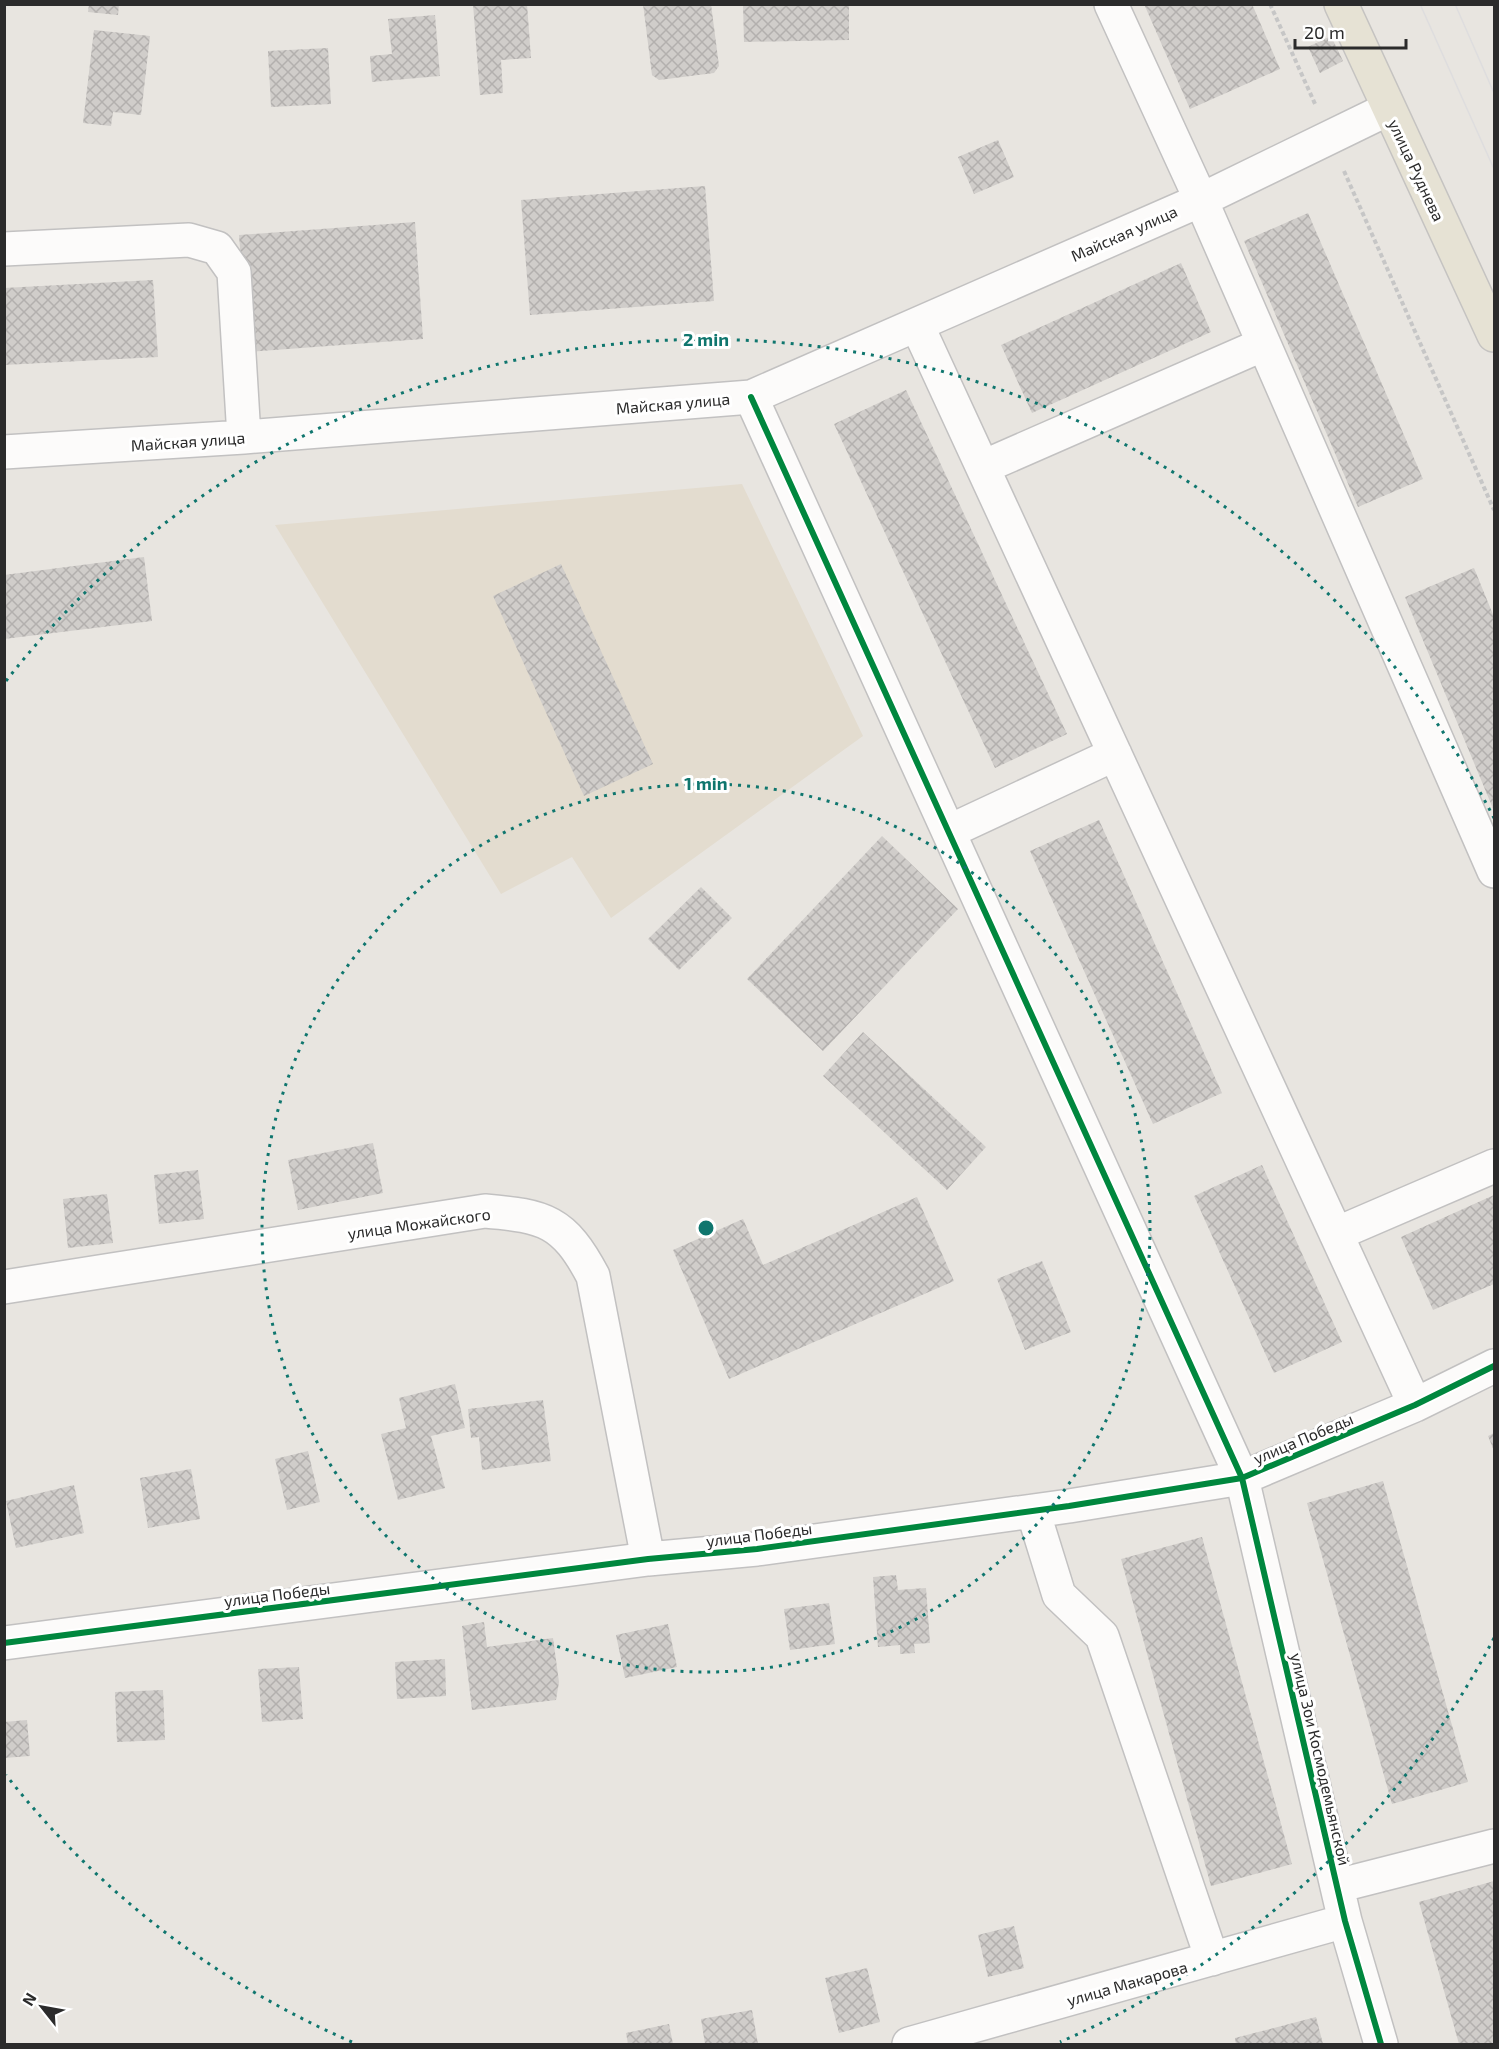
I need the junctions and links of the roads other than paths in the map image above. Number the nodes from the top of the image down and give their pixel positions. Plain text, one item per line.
1 (1111, 4) edge
2 (1341, 4) edge
3 (1389, 109) junction
4 (1201, 200) junction
5 (4, 249) edge
6 (917, 325) junction
7 (1494, 335) edge
8 (1264, 344) junction
9 (751, 397) junction
10 (244, 437) junction
11 (4, 452) edge
12 (982, 467) junction
13 (1115, 754) junction
14 (950, 831) junction
15 (1494, 871) edge
16 (1494, 1166) edge
17 (1336, 1234) junction
18 (4, 1287) edge
19 (1494, 1366) edge
20 (1415, 1406) junction
21 (1242, 1478) junction
22 (1033, 1511) junction
23 (648, 1558) junction
24 (4, 1643) edge
25 (1494, 1846) edge
26 (1337, 1886) junction
27 (1345, 1921) junction
28 (1212, 1959) junction
29 (909, 2044) edge
30 (1381, 2044) edge

1 - 4 street
2 - 3 main road, улица Руднева
3 - 4 street, Майская улица
3 - 7 main road, улица Руднева
4 - 6 street, Майская улица
4 - 8 street
5 - 10 street
6 - 9 street, Майская улица
6 - 12 street
8 - 12 street
8 - 15 street
9 - 10 street, Майская улица
9 - 14 street, улица Зои Космодемьянской
10 - 11 street, Майская улица
12 - 13 street
13 - 14 street
13 - 17 street
14 - 21 street, улица Зои Космодемьянской
16 - 17 street
17 - 20 street
18 - 23 street, улица Можайского
19 - 20 street, улица Победы
20 - 21 street, улица Победы
21 - 22 street, улица Победы
21 - 26 street, улица Зои Космодемьянской
22 - 23 street, улица Победы
22 - 28 street
23 - 24 street, улица Победы
25 - 26 street
26 - 27 street, улица Зои Космодемьянской
27 - 28 street, улица Макарова
27 - 30 street, улица Зои Космодемьянской
28 - 29 street, улица Макарова

